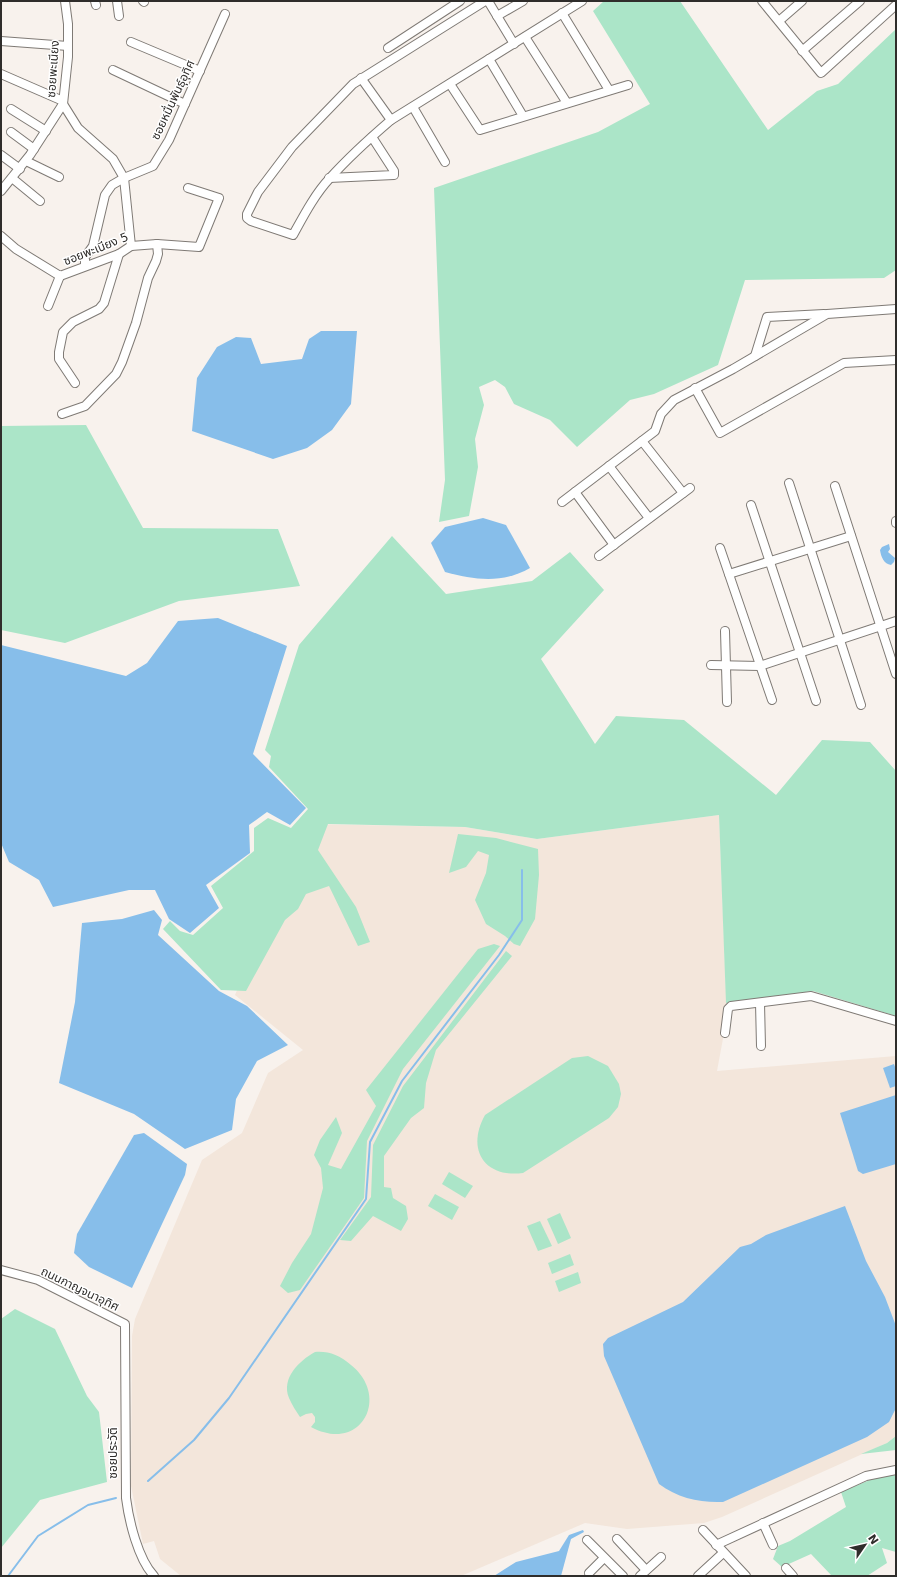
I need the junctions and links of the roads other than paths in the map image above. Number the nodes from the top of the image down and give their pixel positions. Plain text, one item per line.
1 (65, 1) edge
2 (117, 1) edge
3 (460, 1) edge
4 (487, 1) edge
5 (523, 1) edge
6 (582, 1) edge
7 (762, 1) edge
8 (802, 1) edge
9 (860, 1) edge
10 (896, 5) edge
11 (562, 13) junction
12 (225, 14) dead end
13 (119, 16) dead end
14 (497, 16) junction
15 (778, 21) junction
16 (525, 38) junction
17 (1, 41) edge
18 (131, 42) dead end
19 (514, 44) junction
20 (68, 46) junction
21 (388, 48) dead end
22 (802, 50) junction
23 (489, 59) junction
24 (113, 70) dead end
25 (200, 71) junction
26 (1, 74) edge
27 (362, 78) junction
28 (450, 84) junction
29 (628, 85) dead end
30 (609, 90) junction
31 (63, 103) junction
32 (567, 103) junction
33 (185, 104) junction
34 (413, 107) junction
35 (11, 109) dead end
36 (523, 116) junction
37 (390, 120) junction
38 (46, 131) junction
39 (11, 132) dead end
40 (372, 136) junction
41 (34, 149) junction
42 (1, 155) edge
43 (26, 161) junction
44 (445, 162) dead end
45 (20, 169) junction
46 (59, 177) dead end
47 (12, 178) junction
48 (124, 178) junction
49 (329, 178) junction
50 (188, 188) dead end
51 (1, 190) edge
52 (40, 201) dead end
53 (1, 236) edge
54 (157, 244) junction
55 (131, 246) junction
56 (119, 254) junction
57 (85, 266) junction
58 (60, 276) junction
59 (896, 305) edge
60 (48, 306) dead end
61 (896, 309) edge
62 (887, 310) junction
63 (827, 314) junction
64 (755, 356) junction
65 (896, 360) edge
66 (75, 383) dead end
67 (695, 388) junction
68 (62, 414) dead end
69 (642, 441) junction
70 (610, 466) junction
71 (789, 483) dead end
72 (835, 486) dead end
73 (690, 488) dead end
74 (575, 492) junction
75 (683, 494) junction
76 (562, 502) dead end
77 (751, 505) dead end
78 (649, 518) junction
79 (851, 536) junction
80 (614, 545) junction
81 (720, 548) dead end
82 (810, 548) junction
83 (599, 556) dead end
84 (770, 562) junction
85 (729, 574) junction
86 (896, 620) edge
87 (880, 626) junction
88 (725, 632) dead end
89 (839, 640) junction
90 (800, 652) junction
91 (711, 665) dead end
92 (726, 665) junction
93 (760, 666) junction
94 (896, 674) edge
95 (772, 700) dead end
96 (816, 701) dead end
97 (727, 702) dead end
98 (860, 705) dead end
99 (760, 1002) junction
100 (896, 1022) edge
101 (725, 1033) dead end
102 (761, 1046) dead end
103 (1, 1270) edge
104 (125, 1324) joint
105 (896, 1470) edge
106 (763, 1523) junction
107 (702, 1530) dead end
108 (617, 1539) dead end
109 (587, 1540) dead end
110 (716, 1545) junction
111 (773, 1545) dead end
112 (723, 1553) junction
113 (604, 1558) junction
114 (661, 1558) dead end
115 (786, 1568) dead end
116 (646, 1570) junction
117 (589, 1573) dead end
118 (154, 1576) edge
119 (623, 1576) edge
120 (640, 1576) edge
121 (698, 1576) edge
122 (746, 1576) edge
123 (793, 1576) edge

1 - 20 street, ซอยพะเนียง
2 - 13 street
3 - 21 street
4 - 14 street
4 - 27 street
5 - 14 street
6 - 11 street
7 - 15 street
8 - 15 street
9 - 22 street
10 - 22 street
11 - 16 street
11 - 30 street
12 - 25 street, ซอยหมื่นพันธุ์อุทิศ
14 - 19 street
15 - 22 street
16 - 19 street
16 - 32 street
17 - 20 street
18 - 25 street
19 - 23 street
20 - 31 street, ซอยพะเนียง
23 - 28 street
23 - 36 street
24 - 33 street
25 - 33 street, ซอยหมื่นพันธุ์อุทิศ
26 - 31 street
27 - 37 street
27 - 49 street
28 - 34 street
28 - 36 street
29 - 30 street
30 - 32 street
31 - 38 street, ซอยพะเนียง
31 - 48 street
32 - 36 street
33 - 48 street, ซอยหมื่นพันธุ์อุทิศ
34 - 37 street
34 - 44 street
35 - 38 street
37 - 40 street
38 - 41 street, ซอยพะเนียง
39 - 41 street
40 - 49 street
40 - 49 street
41 - 43 street, ซอยพะเนียง
42 - 45 street
43 - 45 street, ซอยพะเนียง
43 - 46 street
45 - 47 street, ซอยพะเนียง
47 - 51 street, ซอยพะเนียง
47 - 52 street
48 - 55 street
48 - 57 street, ซอยหมื่นพันธุ์อุทิศ
50 - 54 street, ซอยพะเนียง 5
53 - 58 street, ซอยพะเนียง 5
54 - 55 street, ซอยพะเนียง 5
54 - 68 street
55 - 56 street, ซอยพะเนียง 5
56 - 57 street, ซอยพะเนียง 5
56 - 66 street
57 - 58 street, ซอยพะเนียง 5
58 - 60 street
59 - 62 street
61 - 62 street
62 - 63 street
63 - 64 street
63 - 64 street
64 - 67 street
65 - 67 street
67 - 69 street
69 - 70 street
69 - 75 street
70 - 74 street
70 - 78 street
71 - 82 street
72 - 79 street
73 - 75 street
74 - 76 street
74 - 80 street
75 - 78 street
77 - 84 street
78 - 80 street
79 - 82 street
79 - 87 street
80 - 83 street
81 - 85 street
82 - 84 street
82 - 89 street
84 - 85 street
84 - 90 street
85 - 93 street
86 - 87 street
87 - 89 street
87 - 94 street
88 - 92 street
89 - 90 street
89 - 98 street
90 - 93 street
90 - 96 street
91 - 92 street
92 - 93 street
92 - 97 street
93 - 95 street
99 - 100 street
99 - 101 street
99 - 102 street
103 - 104 street, ถนนกาญจนาอุทิศ
104 - 118 street, ซอยประวัติ
105 - 106 street
106 - 110 street
106 - 111 street
107 - 110 street
108 - 116 street
109 - 113 street
110 - 112 street
112 - 121 street
112 - 122 street
113 - 117 street
113 - 119 street
114 - 116 street
115 - 123 street
116 - 120 street

